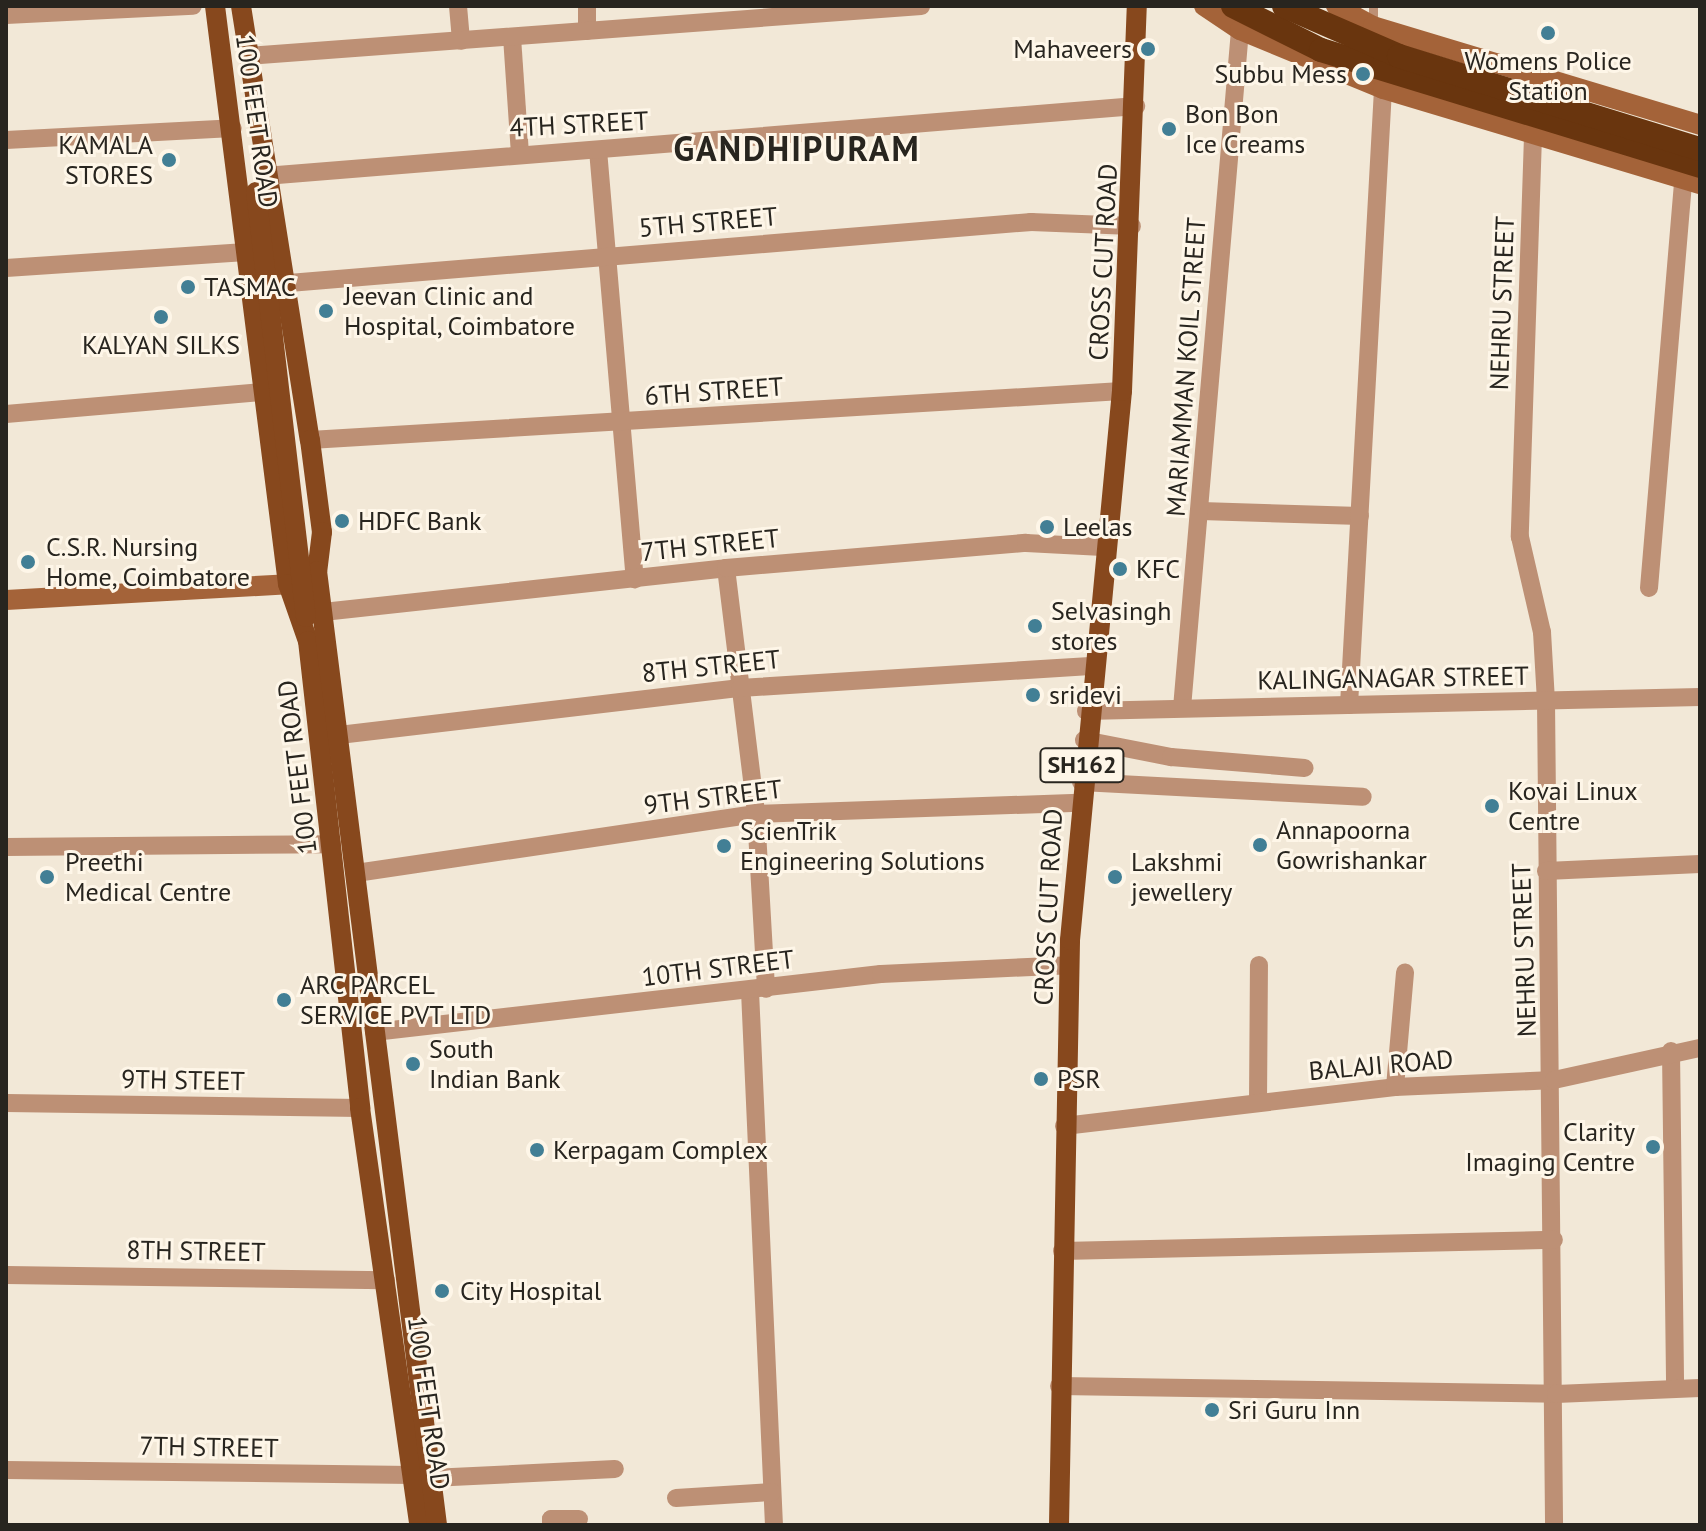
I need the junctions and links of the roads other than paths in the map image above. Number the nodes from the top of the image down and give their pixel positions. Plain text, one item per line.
1 (193, 6) edge
2 (215, 6) edge
3 (228, 6) edge
4 (241, 6) edge
5 (458, 6) edge
6 (587, 6) edge
7 (921, 6) edge
8 (1137, 6) edge
9 (1204, 6) edge
10 (1233, 6) edge
11 (1284, 6) edge
12 (1336, 6) edge
13 (6, 15) edge
14 (1373, 16) edge
15 (1240, 30) junction
16 (587, 31) junction
17 (512, 37) junction
18 (461, 41) junction
19 (247, 56) junction
20 (1383, 89) junction
21 (1136, 106) junction
22 (1700, 125) edge
23 (233, 128) junction
24 (1533, 136) junction
25 (6, 140) edge
26 (1700, 149) edge
27 (598, 150) junction
28 (520, 153) junction
29 (265, 176) junction
30 (1694, 176) edge
31 (1132, 226) junction
32 (249, 252) junction
33 (609, 257) junction
34 (6, 268) edge
35 (289, 283) junction
36 (271, 296) junction
37 (1122, 391) junction
38 (265, 392) junction
39 (6, 414) edge
40 (620, 424) junction
41 (310, 440) junction
42 (1201, 511) junction
43 (1360, 516) junction
44 (1103, 547) junction
45 (726, 568) junction
46 (302, 578) junction
47 (635, 579) junction
48 (1649, 588) dead end
49 (6, 600) edge
50 (323, 612) junction
51 (1090, 666) junction
52 (740, 688) junction
53 (1700, 697) edge
54 (1546, 701) junction
55 (1349, 705) junction
56 (1182, 708) junction
57 (1086, 711) junction
58 (339, 735) junction
59 (1084, 740) junction
60 (1305, 768) dead end
61 (1080, 793) junction
62 (1363, 797) dead end
63 (756, 814) junction
64 (332, 844) junction
65 (6, 847) edge
66 (1700, 864) edge
67 (1546, 871) junction
68 (356, 873) junction
69 (1069, 965) junction
70 (1259, 965) dead end
71 (1405, 972) dead end
72 (758, 990) junction
73 (374, 1032) junction
74 (1700, 1048) edge
75 (1671, 1051) junction
76 (1554, 1080) junction
77 (1395, 1087) junction
78 (6, 1103) edge
79 (1258, 1103) junction
80 (360, 1108) junction
81 (1064, 1126) junction
82 (1554, 1240) junction
83 (1062, 1251) junction
84 (6, 1275) edge
85 (386, 1280) junction
86 (1059, 1386) junction
87 (1675, 1387) junction
88 (1700, 1388) edge
89 (1556, 1394) junction
90 (615, 1469) dead end
91 (6, 1470) edge
92 (422, 1477) junction
93 (772, 1492) junction
94 (676, 1498) dead end
95 (579, 1519) dead end
96 (419, 1525) edge
97 (437, 1525) edge
98 (551, 1525) edge
99 (774, 1525) edge
100 (1059, 1525) edge
101 (1554, 1525) edge

1 - 13 street
2 - 23 main road, 100 FEET ROAD
3 - 36 main road
4 - 19 main road, 100 FEET ROAD
5 - 18 street
6 - 16 street
7 - 16 street
8 - 21 main road, CROSS CUT ROAD / SH162
9 - 15 street
10 - 30 highway
11 - 26 highway
12 - 14 street
14 - 22 street
15 - 20 street
15 - 42 street, MARIAMMAN KOIL STREET
16 - 17 street
17 - 18 street
17 - 28 street
18 - 19 street
19 - 29 main road, 100 FEET ROAD
20 - 24 street
20 - 43 street
21 - 27 street, 4TH STREET
21 - 31 main road, CROSS CUT ROAD / SH162
23 - 25 street
23 - 32 main road, 100 FEET ROAD
24 - 30 street
24 - 54 street, NEHRU STREET
27 - 28 street, 4TH STREET
27 - 33 street
28 - 29 street, 4TH STREET
29 - 35 main road, 100 FEET ROAD
30 - 48 street
31 - 33 street, 5TH STREET
31 - 37 main road, CROSS CUT ROAD / SH162
32 - 34 street
32 - 38 main road, 100 FEET ROAD
33 - 35 street, 5TH STREET
33 - 40 street
35 - 41 main road, 100 FEET ROAD
36 - 46 main road
36 - 46 main road
37 - 40 street, 6TH STREET
37 - 44 main road, CROSS CUT ROAD / SH162
38 - 39 street
38 - 46 main road, 100 FEET ROAD
40 - 41 street, 6TH STREET
40 - 47 street
41 - 46 main road, 100 FEET ROAD
42 - 43 street
42 - 56 street, MARIAMMAN KOIL STREET
43 - 55 street
44 - 45 street, 7TH STREET
44 - 51 main road, CROSS CUT ROAD / SH162
45 - 47 street, 7TH STREET
45 - 52 street
46 - 49 street
46 - 50 main road, 100 FEET ROAD
46 - 64 main road, 100 FEET ROAD
47 - 50 street, 7TH STREET
50 - 58 main road, 100 FEET ROAD
51 - 52 street, 8TH STREET
51 - 57 main road, CROSS CUT ROAD / SH162
52 - 58 street, 8TH STREET
52 - 63 street
53 - 54 street, KALINGANAGAR STREET
54 - 55 street, KALINGANAGAR STREET
54 - 67 street, NEHRU STREET
55 - 56 street, KALINGANAGAR STREET
56 - 57 street, KALINGANAGAR STREET
57 - 59 main road, CROSS CUT ROAD / SH162
58 - 68 main road, 100 FEET ROAD
59 - 60 street
59 - 61 main road, CROSS CUT ROAD / SH162
61 - 62 street, 9TH STREET
61 - 63 street, 9TH STREET
61 - 69 main road, CROSS CUT ROAD / SH162
63 - 68 street, 9TH STREET
63 - 72 street
64 - 65 street
64 - 80 main road, 100 FEET ROAD
66 - 67 street
67 - 76 street, NEHRU STREET
68 - 73 main road, 100 FEET ROAD
69 - 72 street, 10TH STREET
69 - 81 main road, CROSS CUT ROAD / SH162
70 - 79 street
71 - 77 street
72 - 73 street, 10TH STREET
72 - 93 street
73 - 92 main road, 100 FEET ROAD
74 - 75 street, BALAJI ROAD
75 - 76 street, BALAJI ROAD
75 - 87 street
76 - 77 street, BALAJI ROAD
76 - 82 street, NEHRU STREET
77 - 79 street, BALAJI ROAD
78 - 80 street, 9TH STEET
79 - 81 street, BALAJI ROAD
80 - 85 main road, 100 FEET ROAD
81 - 83 main road, CROSS CUT ROAD / SH162
82 - 83 street
82 - 89 street, NEHRU STREET
83 - 86 main road, CROSS CUT ROAD / SH162
84 - 85 street, 8TH STREET
85 - 92 main road, 100 FEET ROAD
86 - 89 street
86 - 100 main road, CROSS CUT ROAD / SH162
87 - 88 street
87 - 89 street
89 - 101 street, NEHRU STREET
90 - 92 street, 7TH STREET
91 - 92 street, 7TH STREET
92 - 96 main road, 100 FEET ROAD
92 - 97 main road, 100 FEET ROAD
93 - 94 street
93 - 99 street
95 - 98 street

